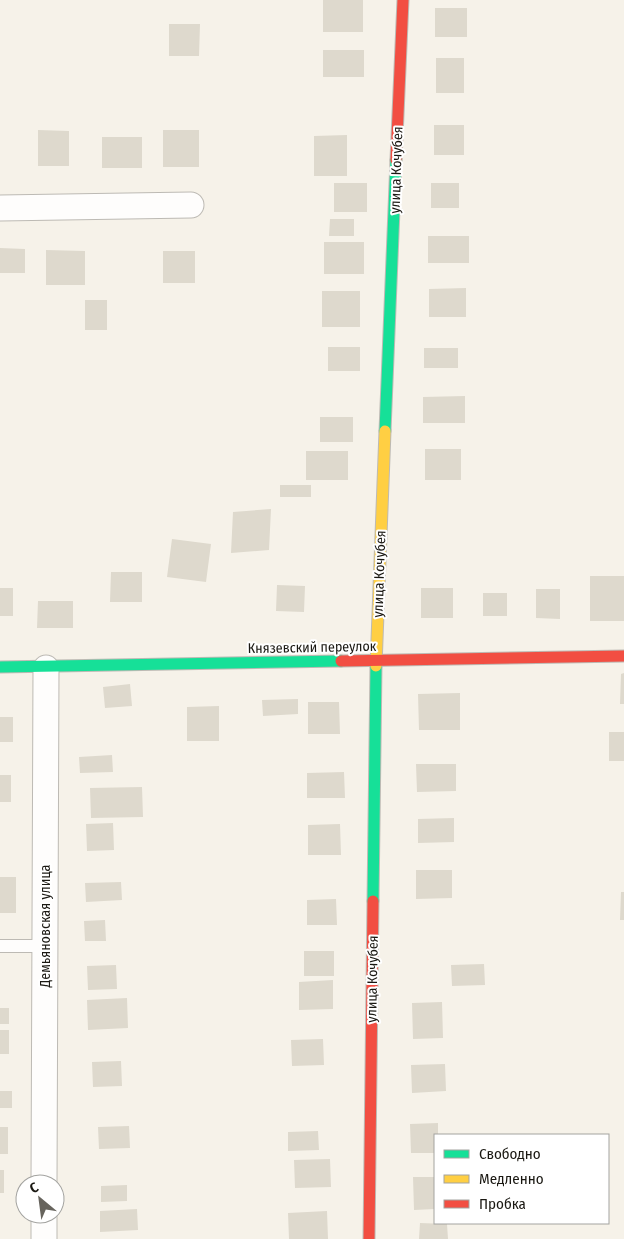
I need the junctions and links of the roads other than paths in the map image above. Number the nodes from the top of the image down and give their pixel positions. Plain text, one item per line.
1 (403, 0) edge
2 (191, 205) dead end
3 (0, 208) edge
4 (624, 656) edge
5 (376, 661) junction
6 (0, 668) edge
7 (46, 668) junction
8 (0, 946) edge
9 (45, 946) junction
10 (44, 1174) edge
11 (44, 1224) edge
12 (44, 1239) edge
13 (369, 1239) edge

1 - 5 street, улица Кочубея
2 - 3 street
4 - 5 street, Князевский переулок
5 - 7 street, Князевский переулок
5 - 13 street, улица Кочубея
6 - 7 street, Князевский переулок
7 - 9 street, Демьяновская улица
8 - 9 lane
9 - 10 street, Демьяновская улица
11 - 12 street

